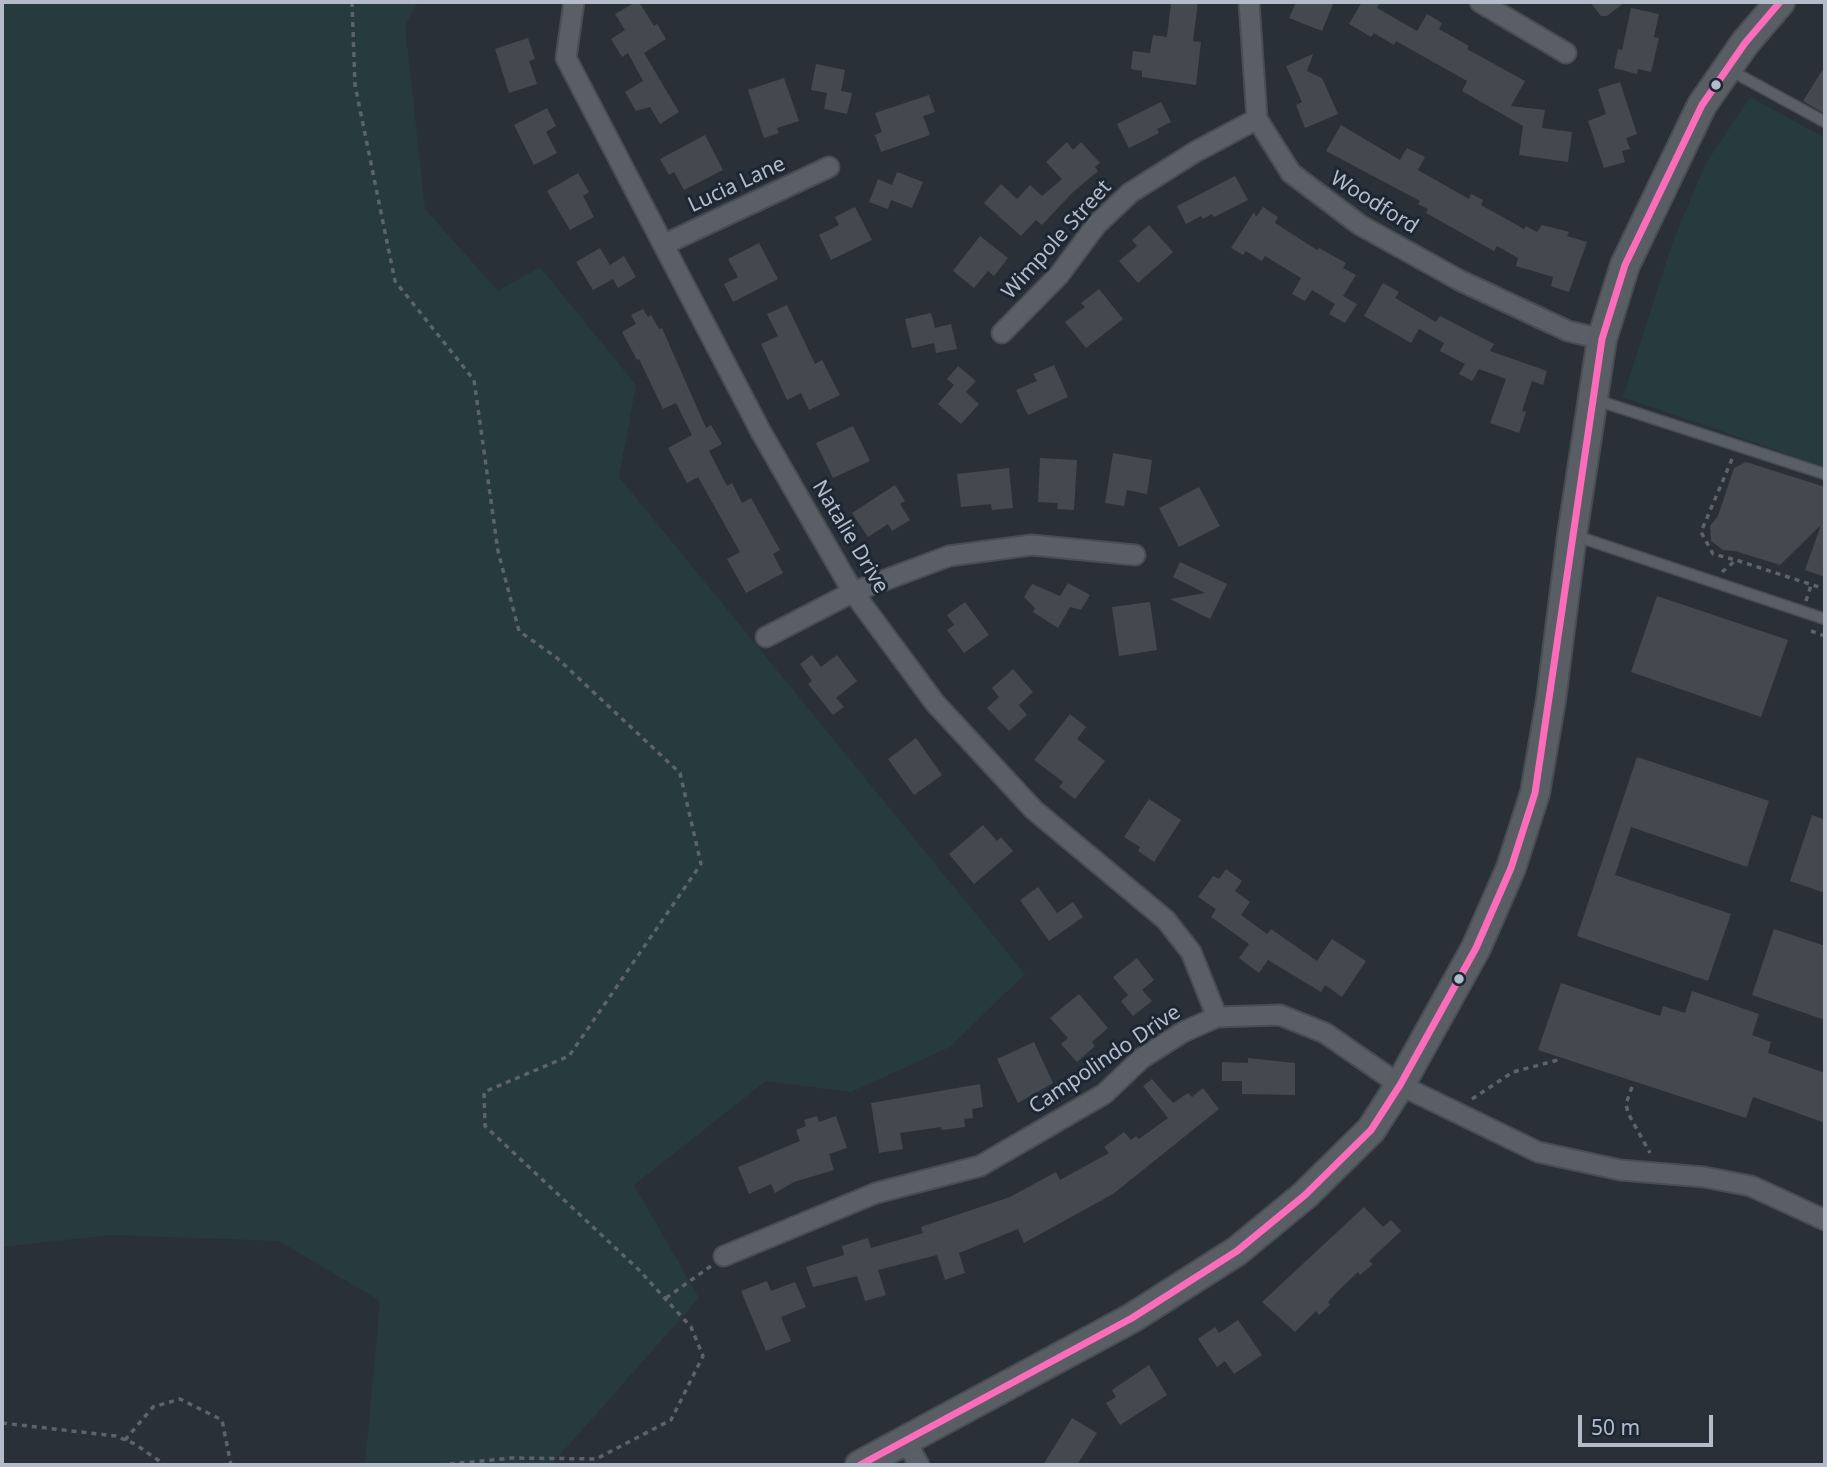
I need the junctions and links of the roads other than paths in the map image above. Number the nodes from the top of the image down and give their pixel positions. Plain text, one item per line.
1 (574, 2) edge
2 (1249, 2) edge
3 (1480, 2) edge
4 (1780, 2) edge
5 (1566, 53) dead end
6 (1727, 69) junction
7 (1256, 119) junction
8 (1825, 122) edge
9 (829, 167) dead end
10 (664, 244) junction
11 (1002, 333) dead end
12 (1602, 339) junction
13 (1593, 399) junction
14 (1825, 474) edge
15 (1572, 535) junction
16 (1135, 555) dead end
17 (853, 592) junction
18 (1825, 620) edge
19 (766, 637) dead end
20 (1217, 1017) junction
21 (1400, 1085) junction
22 (1825, 1220) edge
23 (724, 1256) road end
24 (906, 1441) junction
25 (860, 1465) edge
26 (919, 1465) edge

1 - 10 street, Natalie Drive
2 - 7 street, Woodford
3 - 5 street
4 - 6 main road
6 - 8 lane
6 - 12 main road
7 - 11 street, Wimpole Street
7 - 12 street, Woodford
9 - 10 street, Lucia Lane
10 - 17 street, Natalie Drive
12 - 13 main road
13 - 14 lane
13 - 15 main road
15 - 18 lane
15 - 21 main road
16 - 17 street
17 - 19 street
17 - 20 street, Natalie Drive
20 - 21 street, Campolindo Drive
20 - 23 street, Campolindo Drive
21 - 22 street, Campolindo Drive
21 - 24 main road
24 - 25 main road
24 - 26 street

